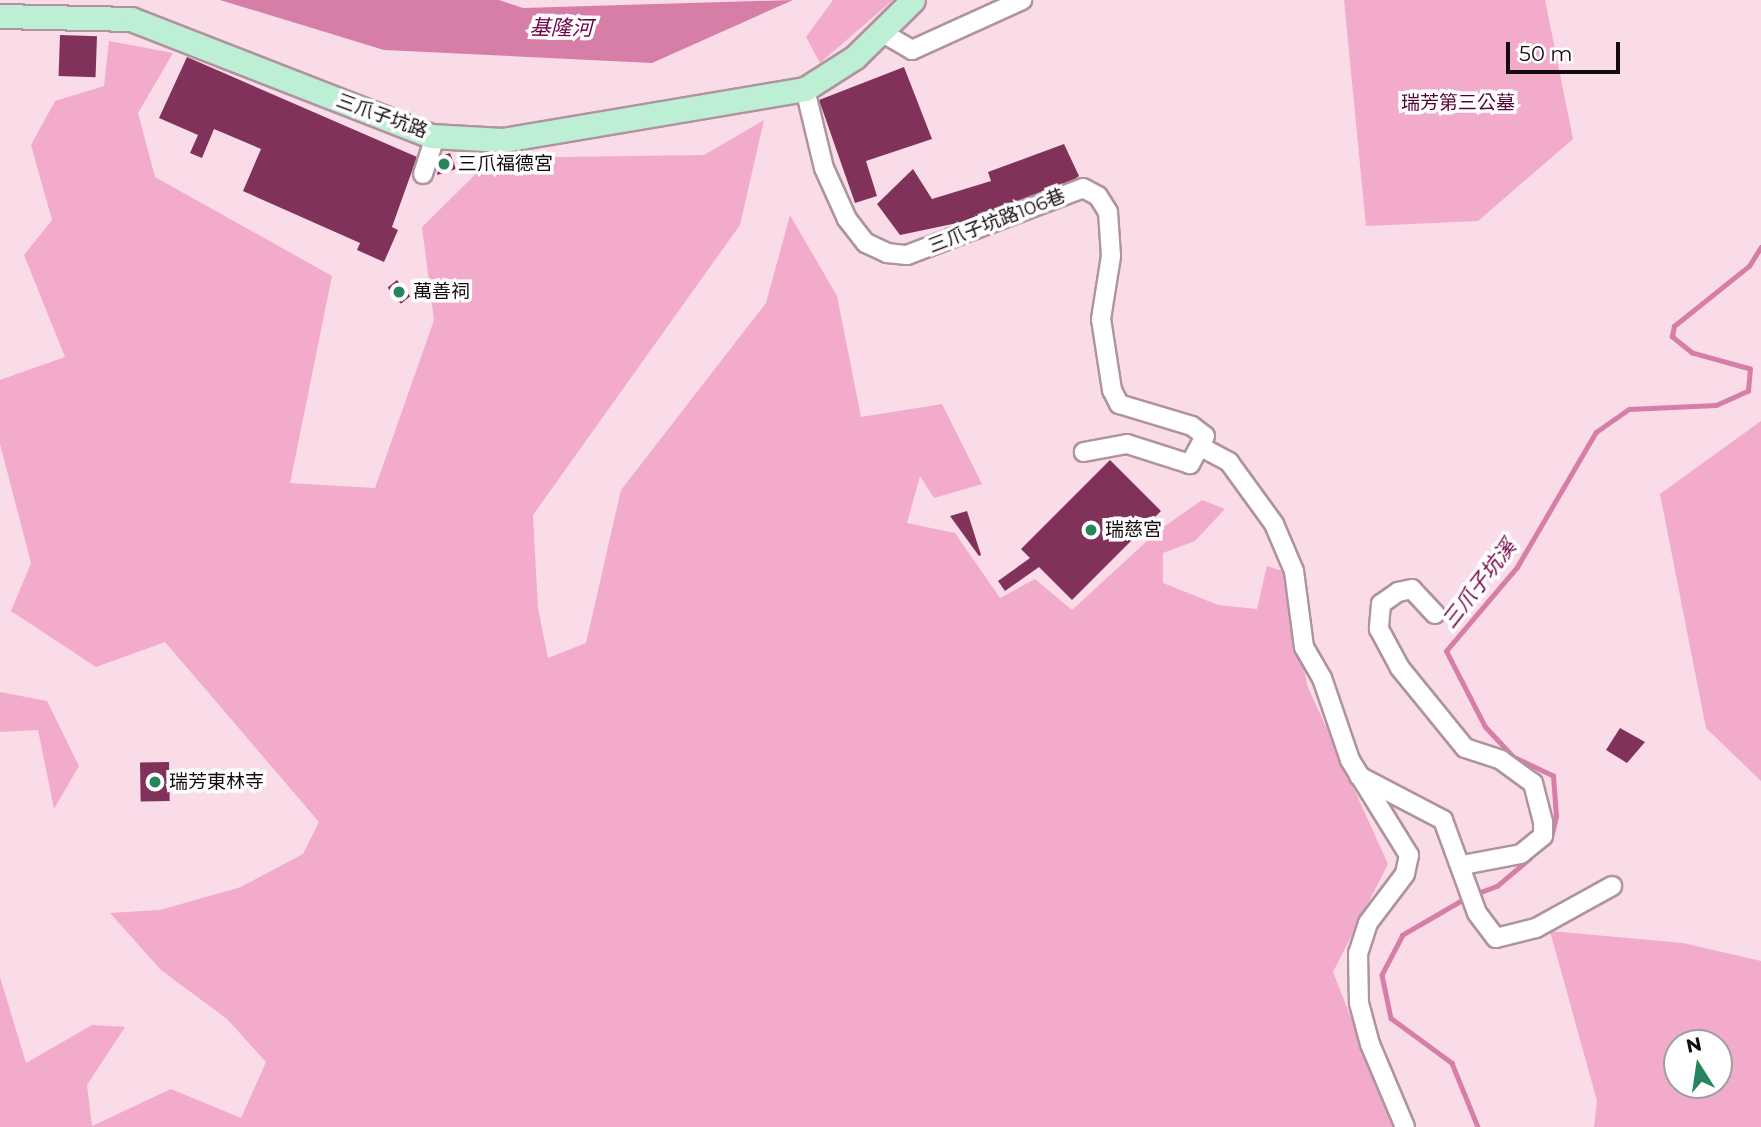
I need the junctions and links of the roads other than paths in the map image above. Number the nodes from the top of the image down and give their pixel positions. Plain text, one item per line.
1 (913, 0) edge
2 (1022, 0) edge
3 (0, 16) edge
4 (881, 32) junction
5 (805, 89) junction
6 (435, 136) junction
7 (423, 174) dead end
8 (1203, 448) junction
9 (1084, 452) dead end
10 (1435, 614) dead end
11 (1359, 776) junction
12 (1462, 865) junction
13 (1612, 886) dead end
14 (1405, 1127) edge

1 - 4 main road, 三爪子坑路
2 - 4 street
3 - 6 main road, 三爪子坑路
4 - 5 main road, 三爪子坑路
5 - 6 main road, 三爪子坑路
5 - 8 street, 三爪子坑路106巷
6 - 7 street
8 - 9 street
8 - 11 street
10 - 12 street
11 - 12 street
11 - 14 street
12 - 13 street

